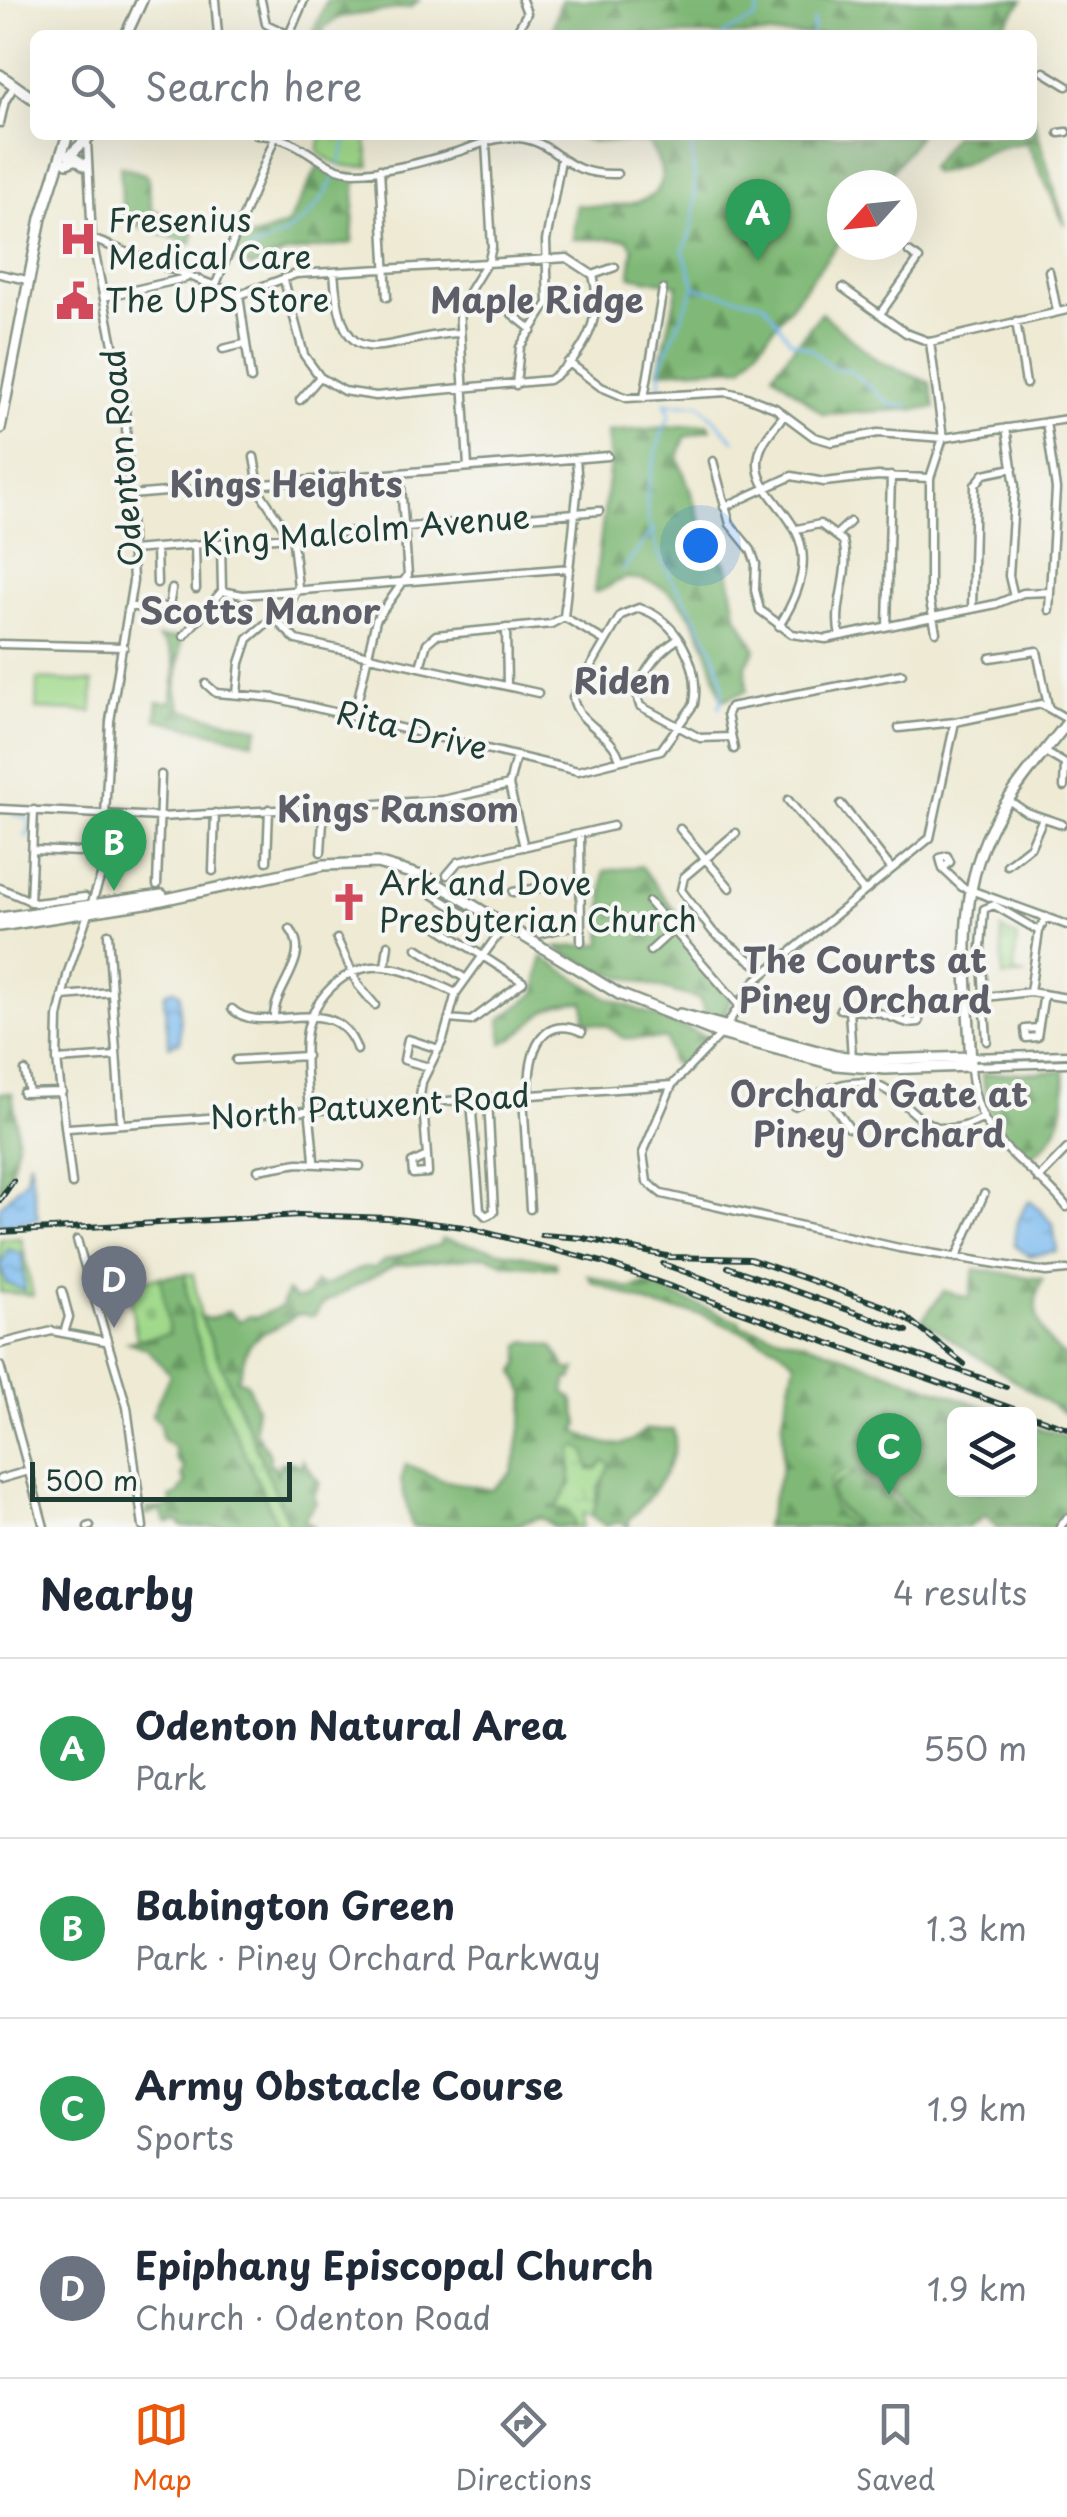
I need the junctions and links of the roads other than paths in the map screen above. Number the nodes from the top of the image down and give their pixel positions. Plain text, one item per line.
1 (142, 0) edge
2 (216, 0) edge
3 (261, 0) edge
4 (304, 0) edge
5 (522, 0) edge
6 (128, 30) edge
7 (218, 30) edge
8 (279, 30) edge
9 (291, 30) edge
10 (518, 30) edge
11 (1044, 72) dead end
12 (0, 75) edge
13 (15, 86) junction
14 (1067, 86) edge
15 (30, 96) edge
16 (1, 112) edge
17 (0, 123) edge
18 (66, 140) edge
19 (274, 140) edge
20 (289, 140) edge
21 (510, 140) edge
22 (529, 140) edge
23 (84, 141) edge
24 (486, 143) junction
25 (561, 160) junction
26 (64, 164) junction
27 (84, 166) junction
28 (380, 169) junction
29 (617, 174) dead end
30 (52, 184) junction
31 (88, 204) junction
32 (92, 239) junction
33 (917, 258) edge
34 (547, 260) junction
35 (487, 263) junction
36 (614, 268) dead end
37 (385, 269) junction
38 (1049, 271) dead end
39 (334, 272) junction
40 (3, 274) edge
41 (593, 274) junction
42 (28, 277) junction
43 (187, 278) junction
44 (284, 280) junction
45 (214, 288) junction
46 (843, 288) dead end
47 (663, 289) dead end
48 (239, 296) junction
49 (104, 297) junction
50 (387, 297) dead end
51 (1067, 310) edge
52 (1057, 311) junction
53 (512, 314) dead end
54 (880, 314) junction
55 (1016, 321) junction
56 (532, 330) junction
57 (458, 333) junction
58 (930, 342) junction
59 (244, 344) junction
60 (222, 348) dead end
61 (568, 362) junction
62 (320, 377) junction
63 (251, 379) dead end
64 (516, 384) junction
65 (1026, 384) dead end
66 (461, 389) junction
67 (644, 398) junction
68 (300, 400) dead end
69 (784, 415) junction
70 (1067, 419) edge
71 (1046, 422) junction
72 (1006, 428) junction
73 (0, 429) edge
74 (943, 438) junction
75 (608, 456) dead end
76 (254, 457) dead end
77 (576, 459) junction
78 (713, 460) dead end
79 (468, 467) junction
80 (1012, 468) junction
81 (400, 473) junction
82 (891, 476) junction
83 (930, 478) junction
84 (257, 484) junction
85 (769, 488) junction
86 (130, 496) junction
87 (724, 507) junction
88 (599, 512) dead end
89 (575, 513) junction
90 (850, 522) dead end
91 (406, 528) junction
92 (797, 529) junction
93 (838, 533) junction
94 (291, 536) junction
95 (221, 543) junction
96 (195, 545) junction
97 (156, 548) junction
98 (132, 550) junction
99 (570, 568) junction
100 (404, 582) junction
101 (157, 583) dead end
102 (172, 588) dead end
103 (196, 590) dead end
104 (222, 591) junction
105 (296, 591) junction
106 (1050, 592) junction
107 (1014, 597) junction
108 (132, 607) junction
109 (972, 608) junction
110 (1049, 610) dead end
111 (273, 617) junction
112 (564, 617) junction
113 (933, 617) junction
114 (779, 626) junction
115 (887, 626) junction
116 (506, 628) junction
117 (936, 632) dead end
118 (184, 636) dead end
119 (840, 636) junction
120 (678, 639) junction
121 (605, 641) junction
122 (0, 644) edge
123 (124, 648) junction
124 (368, 656) junction
125 (990, 658) dead end
126 (420, 667) junction
127 (902, 674) dead end
128 (206, 684) dead end
129 (507, 686) junction
130 (538, 693) dead end
131 (237, 694) junction
132 (1048, 706) junction
133 (354, 717) junction
134 (1067, 721) edge
135 (955, 722) junction
136 (681, 727) junction
137 (899, 728) dead end
138 (731, 737) junction
139 (734, 748) dead end
140 (1044, 752) junction
141 (516, 756) junction
142 (620, 760) junction
143 (1066, 765) edge
144 (161, 775) dead end
145 (509, 785) junction
146 (1064, 787) dead end
147 (788, 800) dead end
148 (1008, 800) junction
149 (324, 804) junction
150 (841, 804) dead end
151 (0, 809) edge
152 (269, 809) junction
153 (34, 810) junction
154 (106, 813) junction
155 (215, 814) junction
156 (161, 818) junction
157 (1043, 818) junction
158 (1062, 824) dead end
159 (613, 826) dead end
160 (680, 829) dead end
161 (736, 832) dead end
162 (580, 834) junction
163 (524, 846) junction
164 (33, 850) junction
165 (322, 852) dead end
166 (105, 853) junction
167 (705, 858) junction
168 (268, 861) dead end
169 (1007, 865) dead end
170 (890, 868) junction
171 (943, 869) dead end
172 (213, 870) dead end
173 (447, 875) dead end
174 (578, 882) junction
175 (156, 885) dead end
176 (0, 888) edge
177 (730, 888) dead end
178 (970, 889) junction
179 (863, 890) junction
180 (514, 892) dead end
181 (432, 894) dead end
182 (30, 902) junction
183 (649, 902) dead end
184 (68, 903) junction
185 (90, 904) junction
186 (1046, 917) junction
187 (0, 918) edge
188 (425, 920) dead end
189 (580, 924) junction
190 (1067, 924) edge
191 (505, 925) junction
192 (0, 926) edge
193 (290, 930) dead end
194 (673, 930) junction
195 (1039, 930) junction
196 (108, 934) dead end
197 (539, 934) dead end
198 (498, 935) junction
199 (337, 940) dead end
200 (581, 942) dead end
201 (388, 946) dead end
202 (418, 948) dead end
203 (650, 951) dead end
204 (485, 957) junction
205 (385, 967) junction
206 (766, 972) junction
207 (352, 975) junction
208 (466, 979) junction
209 (112, 992) junction
210 (1030, 992) junction
211 (456, 993) junction
212 (1044, 994) junction
213 (62, 996) junction
214 (985, 998) junction
215 (1067, 998) edge
216 (738, 1004) junction
217 (375, 1005) dead end
218 (232, 1009) dead end
219 (840, 1009) dead end
220 (850, 1010) junction
221 (312, 1016) junction
222 (274, 1018) junction
223 (449, 1019) junction
224 (908, 1023) dead end
225 (1038, 1028) dead end
226 (724, 1030) junction
227 (582, 1032) dead end
228 (987, 1041) dead end
229 (439, 1049) junction
230 (357, 1050) dead end
231 (116, 1056) junction
232 (306, 1056) junction
233 (852, 1058) junction
234 (1067, 1059) edge
235 (57, 1060) junction
236 (236, 1060) dead end
237 (810, 1060) junction
238 (971, 1062) junction
239 (429, 1067) junction
240 (25, 1071) dead end
241 (672, 1086) junction
242 (62, 1092) junction
243 (824, 1092) junction
244 (526, 1096) junction
245 (488, 1099) junction
246 (471, 1100) junction
247 (421, 1104) junction
248 (794, 1106) dead end
249 (311, 1111) junction
250 (982, 1119) junction
251 (122, 1124) junction
252 (68, 1128) junction
253 (849, 1128) dead end
254 (1067, 1148) edge
255 (427, 1156) dead end
256 (314, 1162) junction
257 (360, 1166) dead end
258 (258, 1170) dead end
259 (1038, 1179) junction
260 (72, 1184) dead end
261 (984, 1194) dead end
262 (1067, 1207) edge
263 (530, 1209) dead end
264 (77, 1240) dead end
265 (956, 1258) junction
266 (1067, 1270) edge
267 (62, 1291) dead end
268 (67, 1326) junction
269 (75, 1336) junction
270 (105, 1342) junction
271 (0, 1344) edge
272 (0, 1366) edge
273 (28, 1471) junction
274 (0, 1479) edge
275 (1067, 1518) edge
276 (44, 1527) edge
277 (143, 1527) edge
278 (1060, 1527) edge

1 - 6 main road
2 - 7 street
3 - 8 street
4 - 9 street
5 - 10 street
11 - 14 street
12 - 13 main road
13 - 15 main road
13 - 16 street
16 - 17 street
18 - 30 main road
19 - 45 street
20 - 28 street
21 - 24 street
22 - 25 street
23 - 26 main road
23 - 27 street, Odenton Road
23 - 31 street, Odenton Road
24 - 28 street
24 - 35 street
25 - 29 street
25 - 34 street
26 - 27 main road
26 - 30 main road
27 - 31 street, Odenton Road
28 - 37 street
30 - 42 main road
31 - 32 street, Odenton Road
32 - 43 street
32 - 49 street, Odenton Road
33 - 54 street
34 - 35 street
34 - 41 street
34 - 56 street
35 - 37 street
35 - 57 street
36 - 41 street
37 - 39 street
37 - 50 street
38 - 52 street
39 - 44 street
39 - 57 street
40 - 42 street
41 - 61 street
42 - 73 main road
43 - 45 street
43 - 49 street
44 - 48 street
44 - 62 street
45 - 48 street
46 - 54 street
47 - 67 street
48 - 59 street
49 - 86 street, Odenton Road
51 - 52 street
52 - 55 street
53 - 56 street
54 - 58 street
55 - 58 street
55 - 65 street
56 - 64 street
57 - 66 street
58 - 74 street
59 - 60 street
59 - 63 street
61 - 64 street
61 - 67 street
62 - 66 street
62 - 68 street
64 - 66 street
66 - 79 street
67 - 69 street
69 - 74 street
69 - 85 street
70 - 71 street
71 - 72 street
71 - 106 street
72 - 74 street
72 - 80 street
74 - 83 street
75 - 77 street
76 - 84 street
77 - 79 street
77 - 89 street
78 - 87 street
79 - 81 street
80 - 107 street
80 - 109 street
81 - 84 street
81 - 91 street
82 - 83 street
82 - 85 street
82 - 115 street
83 - 113 street
84 - 86 street
84 - 94 street
85 - 87 street
85 - 92 street
86 - 98 street, Odenton Road
87 - 114 street
88 - 89 street, King Malcolm Avenue
89 - 91 street, King Malcolm Avenue
89 - 99 street
90 - 93 street
91 - 94 street, King Malcolm Avenue
91 - 100 street
92 - 93 street
92 - 114 street
93 - 119 street
94 - 95 street, King Malcolm Avenue
94 - 105 street
95 - 96 street, King Malcolm Avenue
95 - 104 street
96 - 97 street, King Malcolm Avenue
96 - 103 street
97 - 98 street, King Malcolm Avenue
97 - 101 street
98 - 108 street, Odenton Road
99 - 100 street
99 - 112 street
100 - 105 street
100 - 124 street
102 - 108 street
104 - 105 street
104 - 118 street
105 - 111 street
106 - 107 street
106 - 110 street
107 - 109 street
108 - 123 street, Odenton Road
109 - 113 street
111 - 124 street
111 - 131 street
112 - 116 street
112 - 121 street
113 - 115 street
113 - 117 street
114 - 119 street
115 - 119 street
116 - 126 street
116 - 129 street
120 - 121 street
120 - 136 street
120 - 136 street
121 - 142 street
122 - 123 street
123 - 154 street, Odenton Road
124 - 126 street
124 - 133 street
125 - 132 street
126 - 129 street
127 - 138 street
128 - 131 street, Rita Drive
129 - 130 street
131 - 133 street, Rita Drive
132 - 134 street
132 - 135 street
133 - 141 street, Rita Drive
134 - 140 main road
135 - 137 street
135 - 170 street
136 - 138 street
136 - 142 street, Rita Drive
138 - 139 street
140 - 143 street
140 - 148 main road
141 - 142 street, Rita Drive
141 - 145 street
143 - 146 street
144 - 156 street
145 - 149 street
145 - 163 street
147 - 179 street
148 - 157 street
148 - 178 main road
149 - 152 street
149 - 165 street
150 - 170 street
151 - 153 street
152 - 155 street
152 - 168 street
153 - 154 street
153 - 164 street
154 - 156 street
154 - 166 street, Odenton Road
155 - 156 street
155 - 172 street
156 - 175 street
157 - 158 street
157 - 169 street
159 - 162 street
160 - 167 street
161 - 167 street
162 - 163 street
162 - 174 street
163 - 173 street
164 - 166 street
164 - 182 street
166 - 185 street, Odenton Road
167 - 177 street
167 - 206 street
170 - 179 street
171 - 178 street
174 - 180 street
174 - 189 street
176 - 182 street
178 - 186 street
178 - 238 main road
179 - 206 street
181 - 198 street
182 - 184 street
183 - 194 street
184 - 185 main road
184 - 187 main road
185 - 191 main road
185 - 192 main road
185 - 213 street, Odenton Road
186 - 190 street
186 - 195 street
188 - 204 street
189 - 197 street
189 - 200 street
191 - 198 street
191 - 226 main road
193 - 222 street
194 - 203 street
194 - 216 street
195 - 210 street
195 - 214 street
196 - 209 street
198 - 204 street
199 - 207 street
201 - 205 street
202 - 208 street
204 - 208 street
204 - 223 street
205 - 207 street
205 - 211 street
206 - 216 street
207 - 217 street
207 - 221 street
208 - 211 street
209 - 213 street
209 - 231 street
210 - 212 street
210 - 214 street
211 - 223 street
212 - 215 street
212 - 225 street
213 - 235 street, Odenton Road
214 - 228 street
216 - 226 street
218 - 222 street
219 - 220 street
220 - 224 street
220 - 233 street
221 - 222 street
221 - 230 street
221 - 232 street
223 - 229 street
226 - 233 main road
226 - 237 main road
226 - 241 street
227 - 244 street
229 - 239 street
229 - 239 street
231 - 235 street
231 - 251 street
232 - 236 street
232 - 249 street
233 - 237 street
233 - 238 main road
234 - 238 street
234 - 238 street
235 - 242 street, Odenton Road
237 - 238 main road
238 - 250 street
239 - 247 street
240 - 242 street
241 - 244 street, North Patuxent Road
241 - 265 street
242 - 252 street, Odenton Road
243 - 248 street
243 - 250 street
243 - 253 street
244 - 245 street, North Patuxent Road
244 - 263 street
245 - 246 street, North Patuxent Road
245 - 246 street
246 - 247 street, North Patuxent Road
247 - 249 street, North Patuxent Road
247 - 255 street
249 - 251 street, North Patuxent Road
249 - 256 street
250 - 259 street
251 - 252 street, North Patuxent Road
252 - 260 street, Odenton Road
254 - 259 street
256 - 257 street
256 - 258 street
259 - 262 street
261 - 265 street
264 - 270 street
265 - 266 street
267 - 268 street
268 - 269 street
268 - 269 street
268 - 271 street
269 - 270 street
270 - 277 street
272 - 273 street
273 - 274 street
273 - 276 street
275 - 278 street

